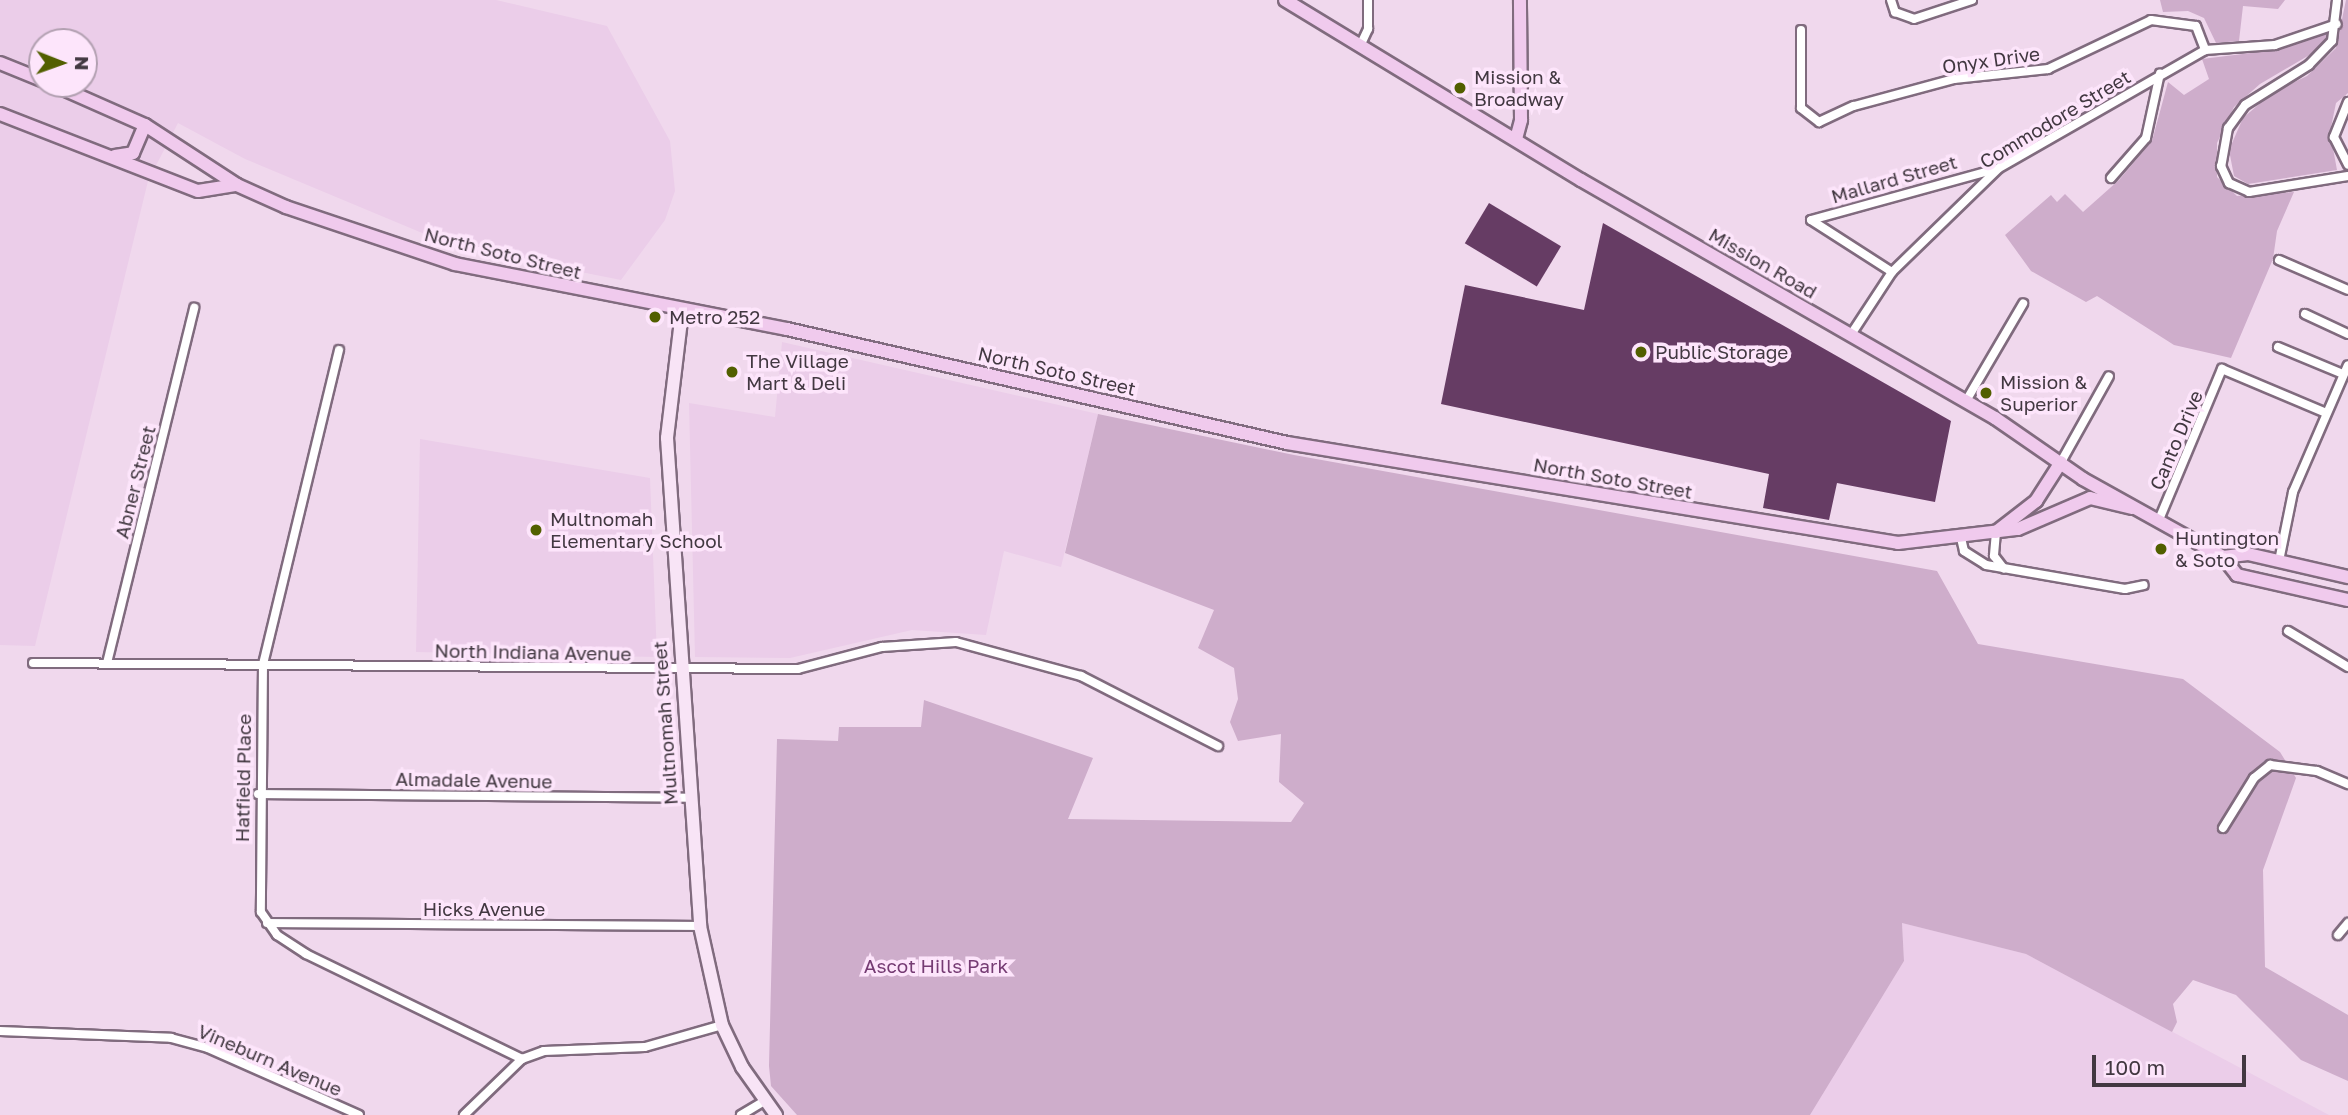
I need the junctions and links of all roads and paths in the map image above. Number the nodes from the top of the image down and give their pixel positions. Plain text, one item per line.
1 (1285, 0) edge
2 (1368, 0) edge
3 (1520, 0) edge
4 (1891, 0) edge
5 (1972, 0) edge
6 (2337, 0) edge
7 (2337, 24) junction
8 (1801, 30) dead end
9 (1361, 44) junction
10 (2206, 50) junction
11 (0, 63) edge
12 (28, 74) edge
13 (2160, 74) junction
14 (84, 98) edge
15 (2348, 102) edge
16 (0, 114) edge
17 (145, 125) junction
18 (1516, 139) junction
19 (115, 156) junction
20 (2348, 165) edge
21 (1999, 168) junction
22 (2348, 177) edge
23 (2111, 178) dead end
24 (237, 185) junction
25 (2279, 260) dead end
26 (1892, 272) junction
27 (2348, 290) edge
28 (2023, 304) dead end
29 (194, 308) dead end
30 (682, 312) junction
31 (2305, 314) dead end
32 (2348, 334) edge
33 (1850, 336) junction
34 (2278, 347) dead end
35 (339, 350) dead end
36 (2348, 365) edge
37 (2343, 374) junction
38 (2109, 376) dead end
39 (1966, 401) junction
40 (2326, 413) junction
41 (2061, 462) junction
42 (2132, 508) junction
43 (2158, 522) junction
44 (1996, 532) junction
45 (1961, 538) junction
46 (2223, 557) junction
47 (2279, 561) junction
48 (2004, 569) junction
49 (2348, 576) edge
50 (2144, 584) dead end
51 (2348, 600) edge
52 (2288, 631) dead end
53 (33, 663) dead end
54 (107, 663) junction
55 (263, 664) junction
56 (2348, 667) edge
57 (679, 669) junction
58 (1218, 746) dead end
59 (2348, 785) edge
60 (258, 794) junction
61 (689, 798) junction
62 (2223, 828) dead end
63 (267, 923) junction
64 (2348, 923) edge
65 (700, 926) junction
66 (2338, 936) dead end
67 (722, 1025) junction
68 (0, 1031) edge
69 (522, 1059) junction
70 (766, 1100) junction
71 (359, 1115) edge
72 (464, 1115) edge
73 (741, 1115) edge
74 (776, 1115) edge

1 - 9 main road, Mission Road
2 - 9 street
3 - 18 main road
4 - 5 street
6 - 7 street
7 - 10 street, Commodore Street
7 - 22 street
8 - 10 street, Onyx Drive
9 - 18 main road, Mission Road
10 - 13 street, Commodore Street
11 - 12 main road
13 - 21 street, Commodore Street
13 - 23 street
14 - 17 main road, North Soto Street
15 - 20 street
16 - 19 main road
17 - 19 main road
17 - 24 main road, North Soto Street
18 - 33 main road, Mission Road
19 - 24 main road
21 - 26 street, Commodore Street
21 - 26 street, Mallard Street
24 - 30 main road, North Soto Street
25 - 27 street
26 - 33 street, Commodore Street
28 - 39 street
29 - 54 street, Abner Street
30 - 45 main road, North Soto Street
30 - 57 street, Multnomah Street
31 - 32 street
33 - 39 main road, Mission Road
34 - 37 street
35 - 55 street, Hatfield Place
36 - 37 street
37 - 40 street
38 - 41 street
39 - 41 main road, Mission Road
40 - 43 street, Canto Drive
40 - 47 street
41 - 42 main road, Mission Road
41 - 44 main road, North Soto Street
42 - 43 main road, Mission Road
42 - 44 main road
43 - 46 main road, Mission Road
44 - 45 main road, North Soto Street
44 - 48 street
45 - 48 street
46 - 47 main road
46 - 51 main road, Mission Road
47 - 49 main road
48 - 50 street
52 - 56 street
53 - 54 street, North Indiana Avenue
54 - 55 street, North Indiana Avenue
55 - 57 street, North Indiana Avenue
55 - 60 street, Hatfield Place
57 - 58 street, North Indiana Avenue
57 - 61 street, Multnomah Street
59 - 62 street
60 - 61 street, Almadale Avenue
60 - 63 street, Hatfield Place
61 - 65 street, Multnomah Street
63 - 65 street, Hicks Avenue
63 - 69 street
64 - 66 street
65 - 67 street, Multnomah Street
67 - 69 street
67 - 70 street, Multnomah Street
68 - 71 street, Vineburn Avenue
69 - 72 street
70 - 73 street
70 - 74 street, Multnomah Street

